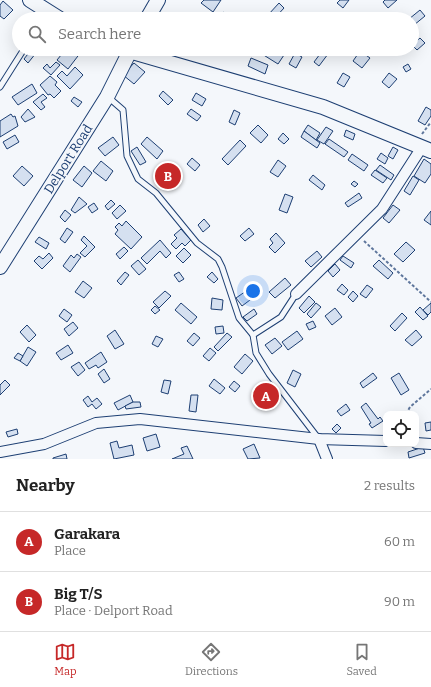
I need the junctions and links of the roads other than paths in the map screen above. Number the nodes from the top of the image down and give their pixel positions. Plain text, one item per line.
1 (30, 0) edge
2 (158, 0) edge
3 (45, 12) edge
4 (151, 12) edge
5 (20, 56) edge
6 (124, 56) edge
7 (148, 56) edge
8 (0, 87) edge
9 (107, 97) junction
10 (423, 147) edge
11 (0, 267) edge
12 (296, 294) joint
13 (253, 335) junction
14 (319, 439) junction
15 (383, 441) edge
16 (419, 442) edge
17 (431, 444) edge
18 (0, 452) edge
19 (326, 459) edge

1 - 3 street
2 - 4 street
5 - 8 lane
6 - 9 street, Delport Road
7 - 10 street
9 - 11 street, Delport Road
9 - 13 lane
10 - 12 street
12 - 13 lane
13 - 14 lane
14 - 15 street
14 - 18 street
14 - 19 street
16 - 17 street

